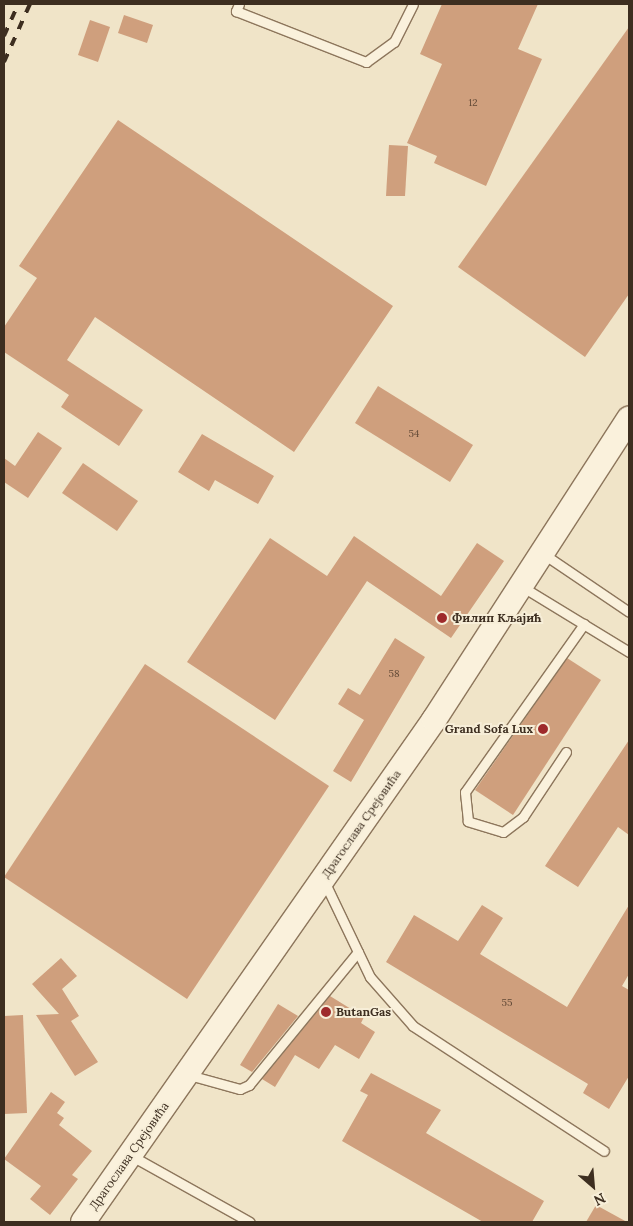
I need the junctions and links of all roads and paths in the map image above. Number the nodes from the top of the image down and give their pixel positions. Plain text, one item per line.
1 (239, 4) edge
2 (413, 4) edge
3 (629, 419) edge
4 (540, 552) junction
5 (519, 584) junction
6 (629, 612) edge
7 (584, 624) junction
8 (629, 652) edge
9 (566, 752) dead end
10 (323, 879) junction
11 (358, 952) junction
12 (186, 1074) junction
13 (604, 1151) dead end
14 (130, 1155) junction
15 (83, 1222) edge
16 (250, 1222) edge

1 - 2 lane
3 - 4 street, Драгослава Срејовића
4 - 5 street, Драгослава Срејовића
4 - 6 lane
5 - 7 lane
5 - 10 street, Драгослава Срејовића
7 - 8 lane
7 - 9 lane
10 - 11 lane
10 - 12 street, Драгослава Срејовића
11 - 12 lane
11 - 13 lane
12 - 14 street, Драгослава Срејовића
14 - 15 street, Драгослава Срејовића
14 - 16 lane

